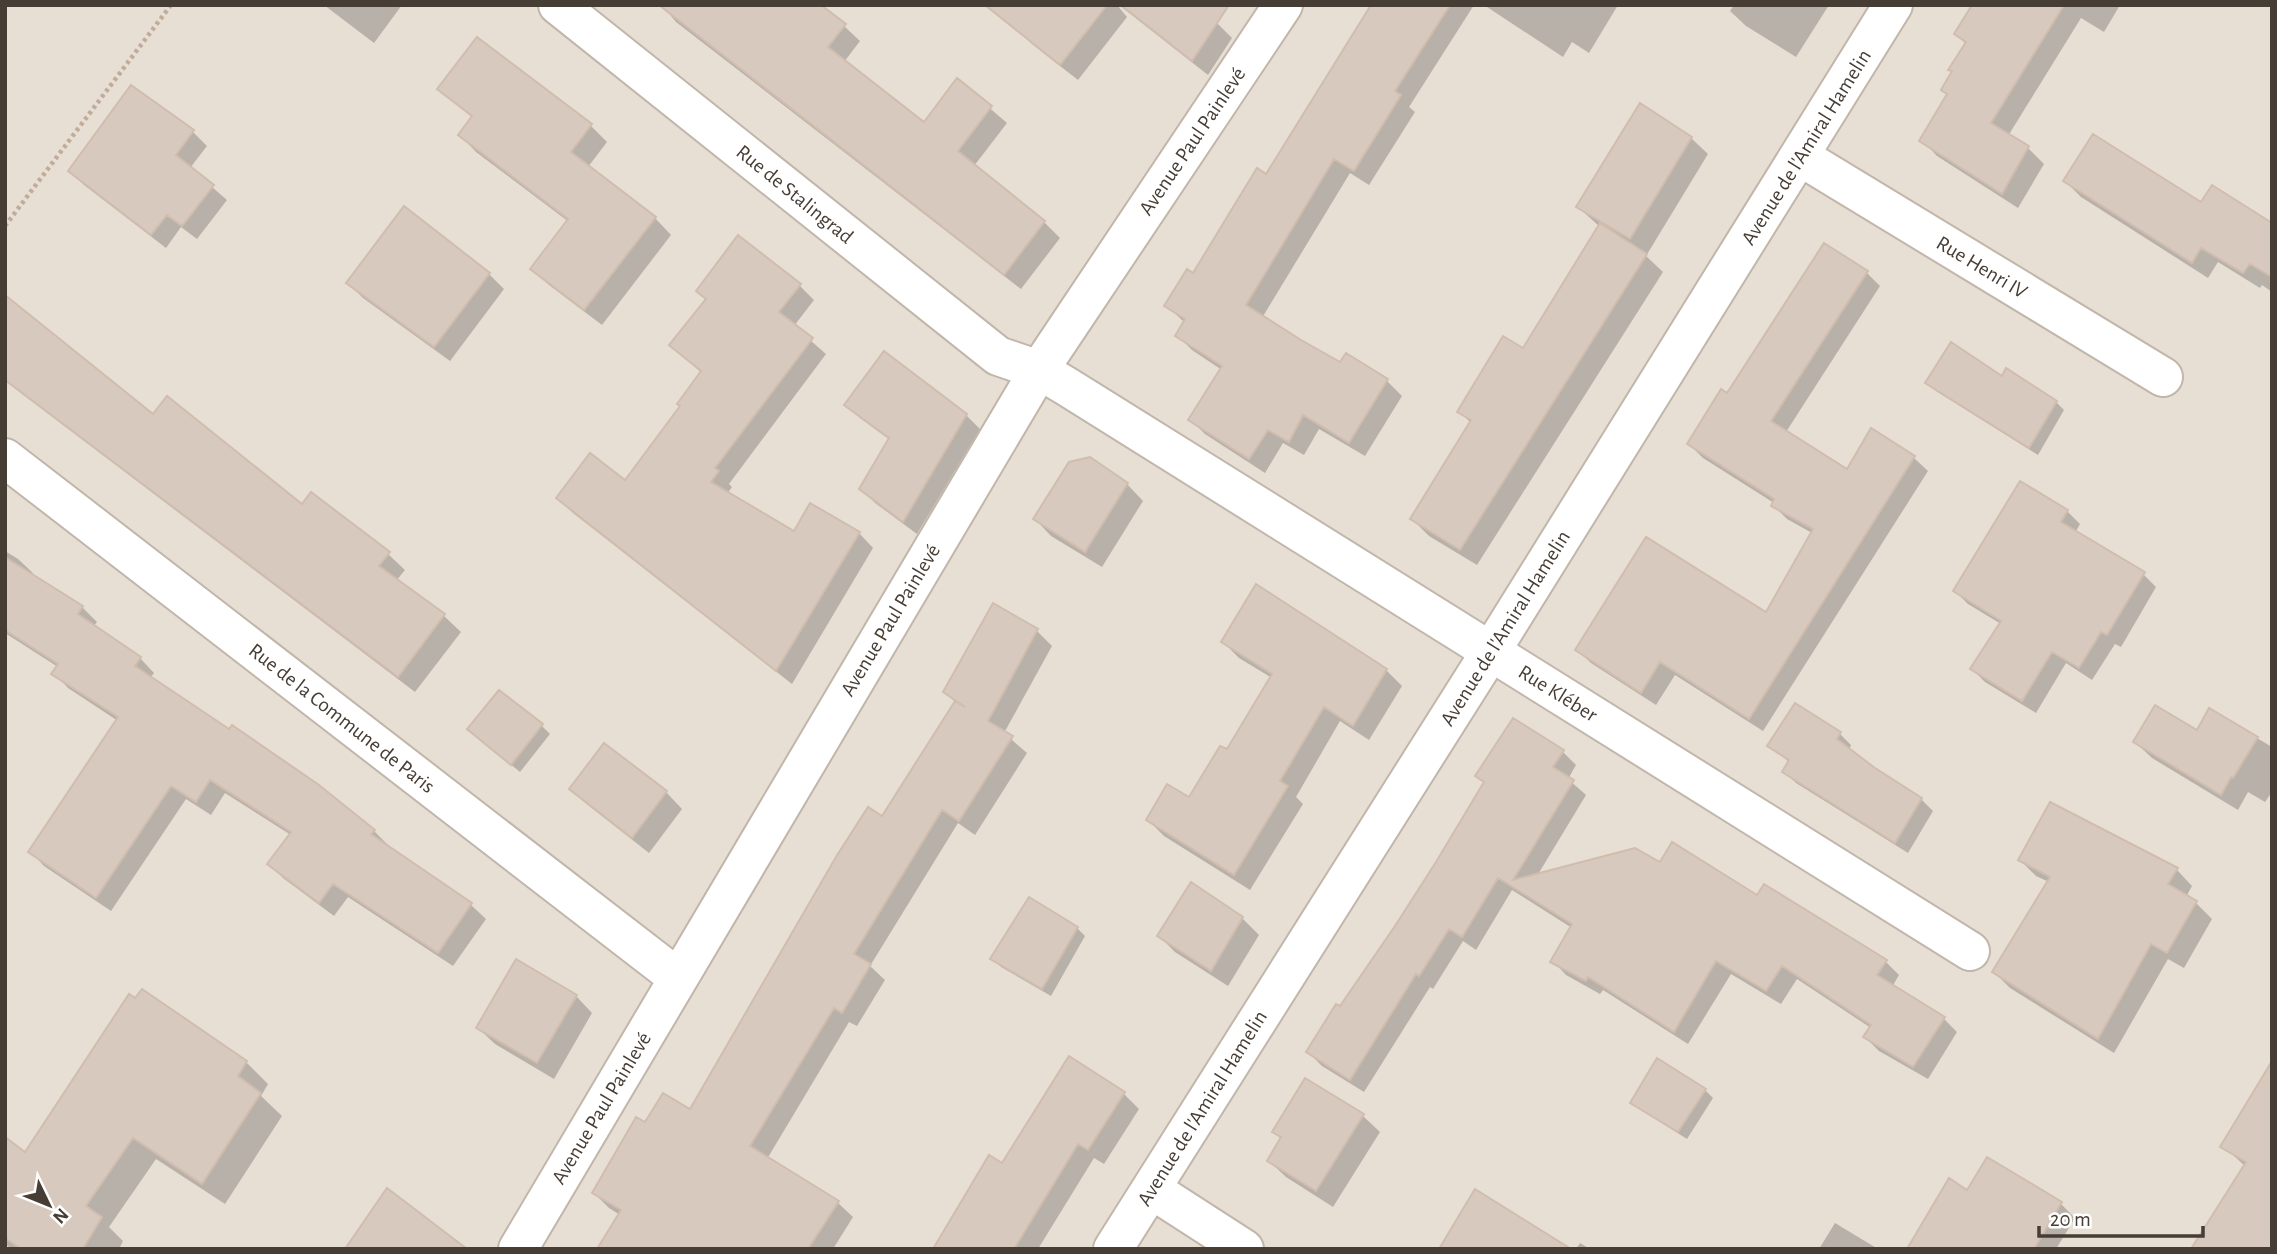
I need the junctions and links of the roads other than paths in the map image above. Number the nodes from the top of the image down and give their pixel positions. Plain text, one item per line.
1 (558, 5) edge
2 (1283, 5) edge
3 (1893, 5) edge
4 (1801, 157) junction
5 (1039, 370) junction
6 (2163, 377) dead end
7 (5, 458) edge
8 (1491, 651) junction
9 (1970, 951) dead end
10 (678, 978) junction
11 (1151, 1189) junction
12 (518, 1249) edge
13 (1113, 1249) edge
14 (1244, 1249) edge

1 - 5 street, Rue de Stalingrad
2 - 5 street, Avenue Paul Painlevé
3 - 4 street, Avenue de l'Amiral Hamelin
4 - 6 street, Rue Henri IV
4 - 8 street, Avenue de l'Amiral Hamelin
5 - 8 street, Rue Kléber
5 - 10 street, Avenue Paul Painlevé
7 - 10 street, Rue de la Commune de Paris
8 - 9 street, Rue Kléber
8 - 11 street, Avenue de l'Amiral Hamelin
10 - 12 street, Avenue Paul Painlevé
11 - 13 street, Avenue de l'Amiral Hamelin
11 - 14 street

